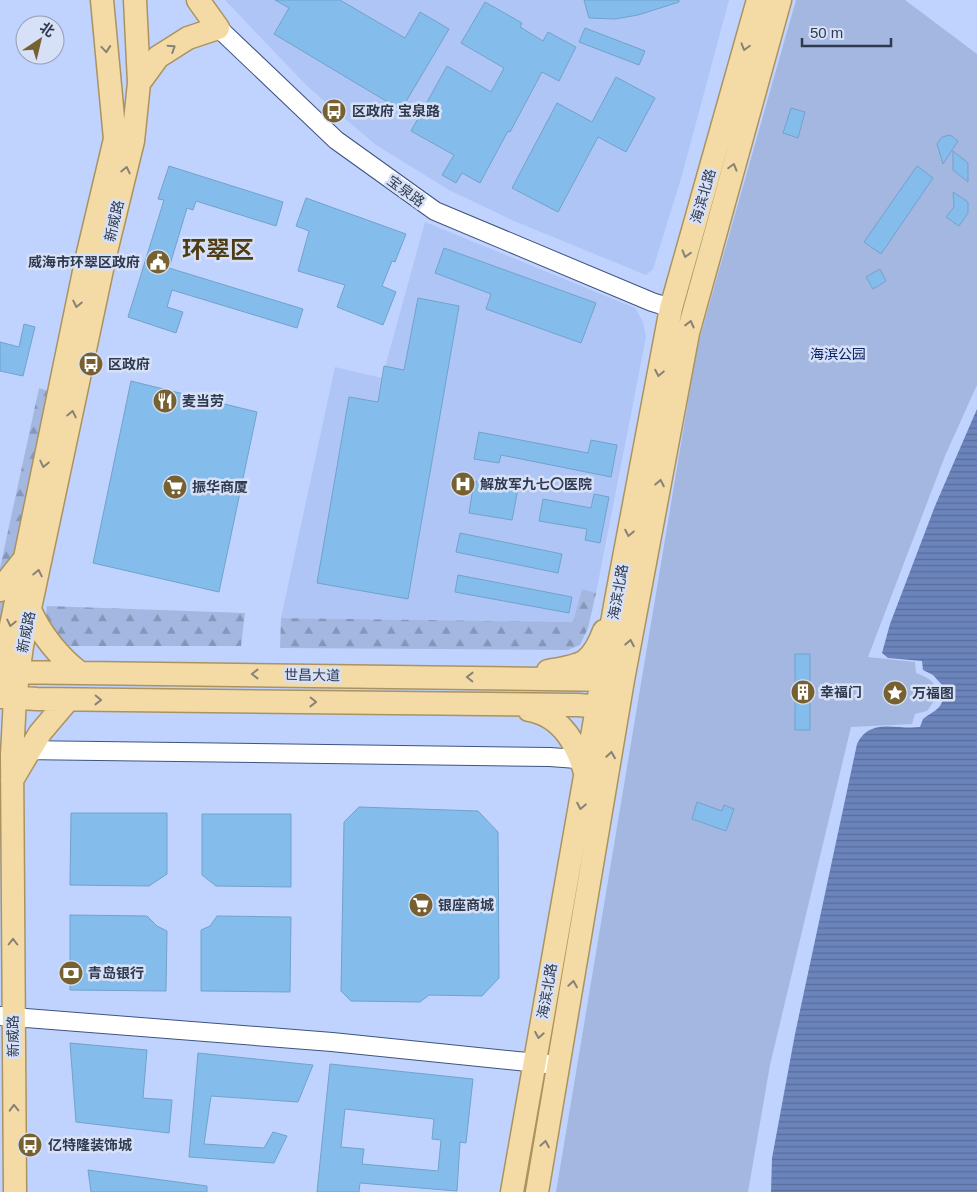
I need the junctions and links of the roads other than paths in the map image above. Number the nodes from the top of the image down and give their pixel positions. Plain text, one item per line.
1 (102, 0) edge
2 (135, 0) edge
3 (188, 0) edge
4 (198, 0) edge
5 (758, 0) edge
6 (780, 0) edge
7 (218, 28) junction
8 (139, 83) junction
9 (671, 308) junction
10 (24, 559) junction
11 (0, 590) edge
12 (616, 600) junction
13 (30, 610) junction
14 (80, 673) junction
15 (5, 674) edge
16 (506, 677) junction
17 (613, 680) junction
18 (7, 698) edge
19 (68, 700) junction
20 (499, 705) junction
21 (609, 708) junction
22 (21, 750) junction
23 (586, 765) junction
24 (6, 990) edge
25 (7, 1016) edge
26 (534, 1062) junction
27 (559, 1066) junction
28 (0, 1132) edge
29 (2, 1192) edge
30 (15, 1192) edge
31 (512, 1192) edge
32 (537, 1192) edge

1 -> 10 main road, 新威路
2 - 8 main road, 新威路
3 - 7 street, 宝泉路
4 - 7 main road
5 -> 9 main road, 海滨北路
17 -> 6 main road, 海滨北路
8 -> 7 main road
7 - 9 street, 宝泉路
13 -> 8 main road, 新威路
9 -> 12 main road, 海滨北路
10 - 11 main road
10 -> 15 main road, 新威路
12 - 16 main road
12 - 17 main road, 海滨北路
13 - 14 main road
13 - 15 main road, 新威路
14 - 15 main road, 世昌大道
16 -> 14 main road, 世昌大道
15 - 18 main road, 新威路
16 - 17 main road, 世昌大道
17 - 21 main road, 海滨北路
18 - 19 main road, 世昌大道
18 - 22 main road, 新威路
19 -> 20 main road, 世昌大道
19 - 22 main road
20 - 21 main road, 世昌大道
20 - 23 main road
21 - 23 main road, 海滨北路
27 -> 21 main road, 海滨北路
22 - 23 street
24 -> 22 main road, 新威路
23 -> 26 main road, 海滨北路
24 - 25 main road, 新威路
25 - 26 street
30 -> 25 main road, 新威路
26 - 27 street
26 - 31 main road, 海滨北路
32 -> 27 main road, 海滨北路
28 - 29 main road

